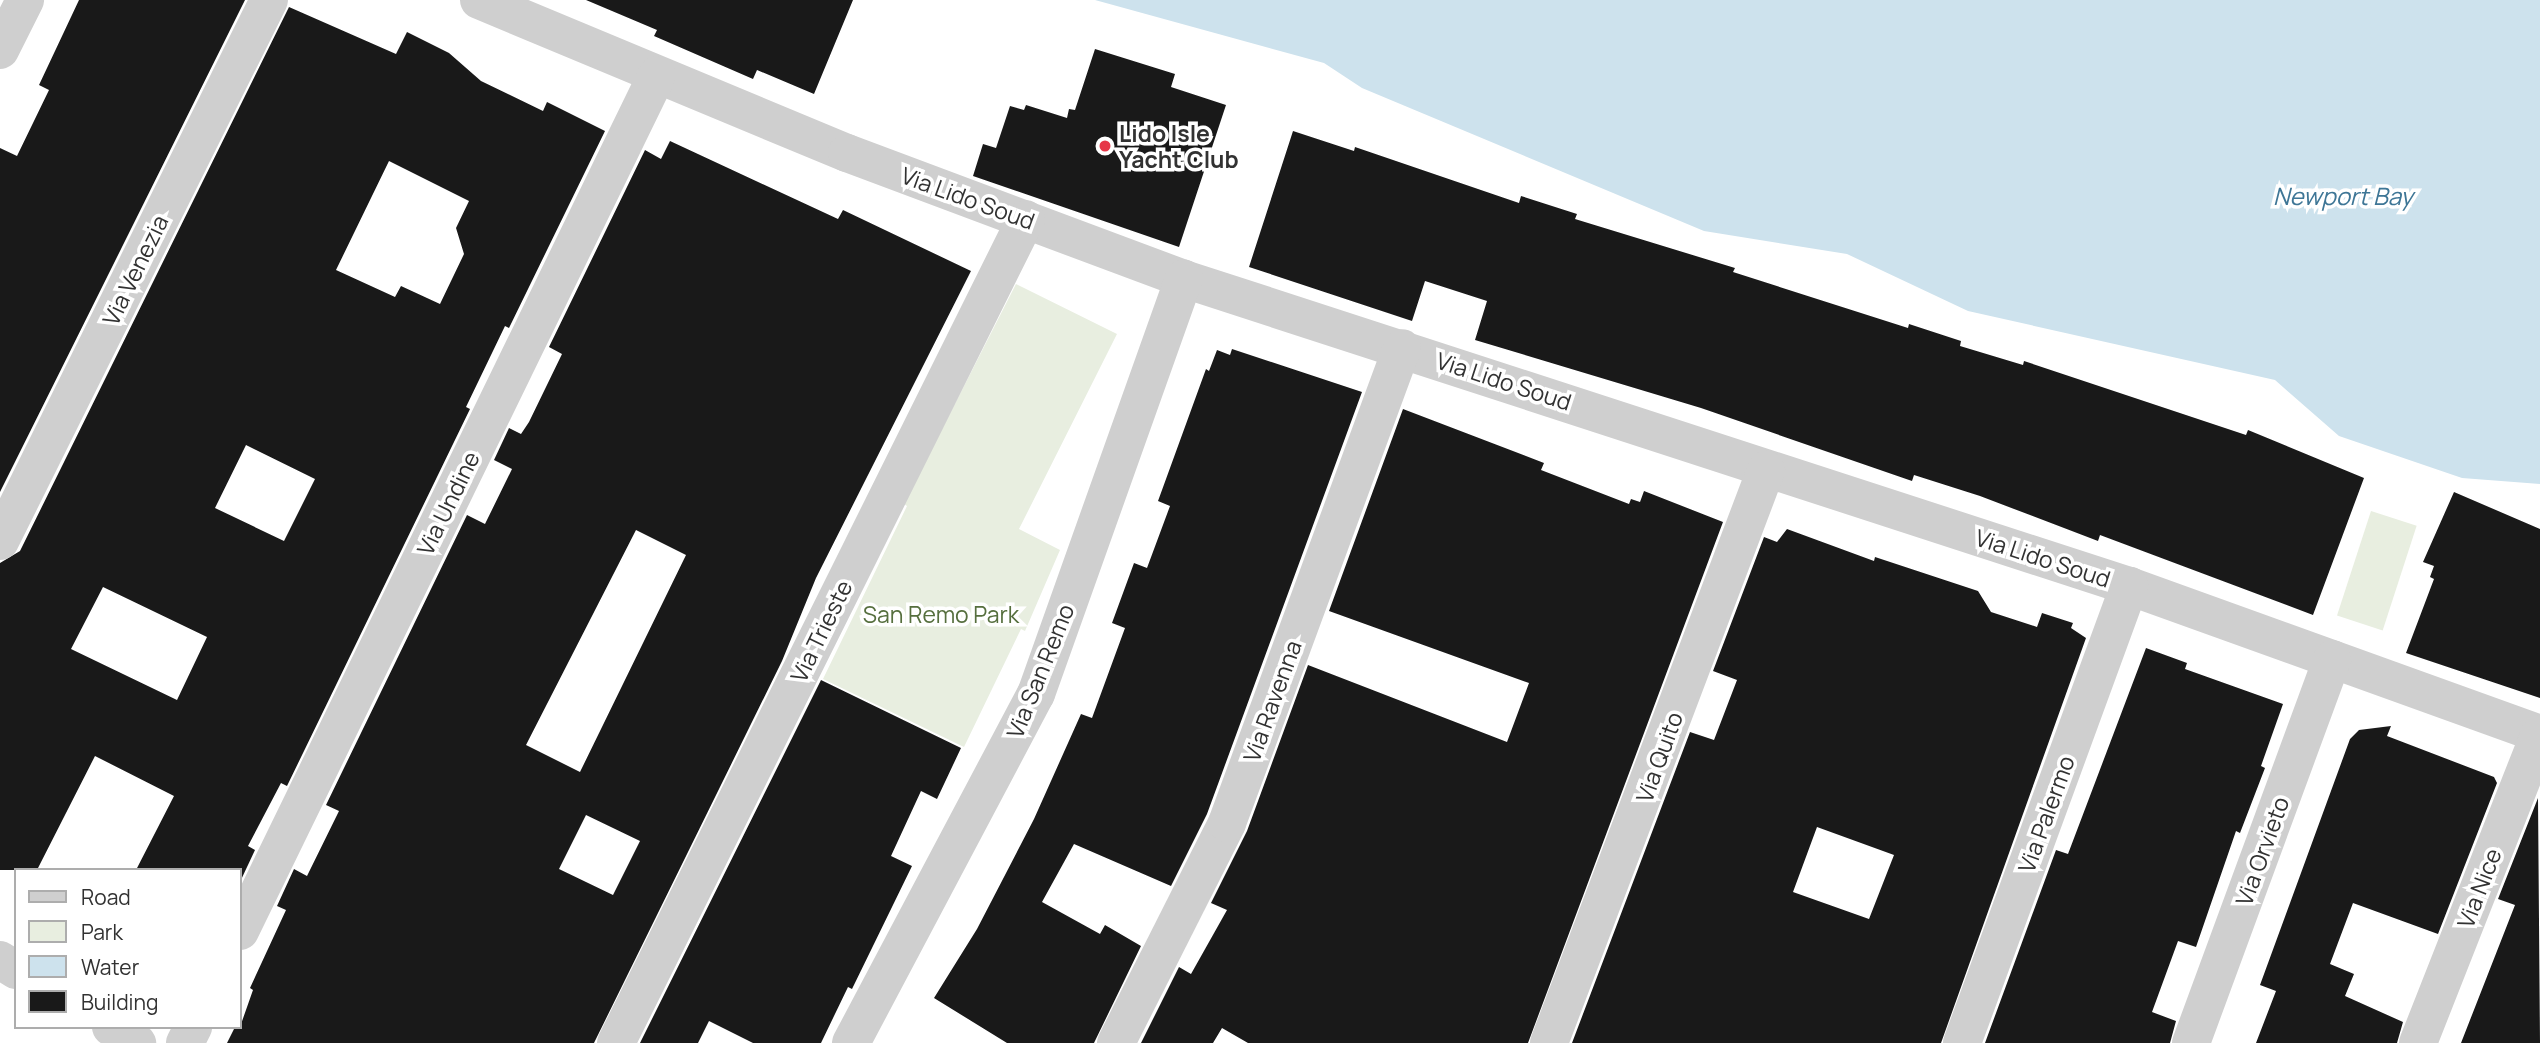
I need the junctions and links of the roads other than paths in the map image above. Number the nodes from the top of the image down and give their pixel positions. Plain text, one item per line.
1 (25, 0) edge
2 (269, 0) edge
3 (479, 0) edge
4 (0, 50) edge
5 (657, 75) junction
6 (1026, 219) junction
7 (1184, 279) junction
8 (1402, 348) junction
9 (1766, 470) junction
10 (0, 541) edge
11 (2129, 586) junction
12 (2332, 659) junction
13 (2540, 734) edge
14 (242, 927) edge
15 (114, 1029) edge
16 (137, 1043) edge
17 (616, 1043) edge
18 (850, 1043) edge
19 (1116, 1043) edge
20 (1549, 1043) edge
21 (1962, 1043) edge
22 (2191, 1043) edge
23 (2418, 1043) edge

1 - 4 street
2 - 10 street, Via Venezia
3 - 5 street, Via Lido Soud
5 - 6 street, Via Lido Soud
5 - 14 street, Via Undine
6 - 7 street, Via Lido Soud
6 - 17 street, Via Trieste
7 - 8 street, Via Lido Soud
7 - 18 street, Via San Remo
8 - 9 street, Via Lido Soud
8 - 19 street, Via Ravenna
9 - 11 street, Via Lido Soud
9 - 20 street, Via Quito
11 - 12 street, Via Lido Soud
11 - 21 street, Via Palermo
12 - 13 street, Via Lido Soud
12 - 22 street, Via Orvieto
13 - 23 street, Via Nice
15 - 16 street

